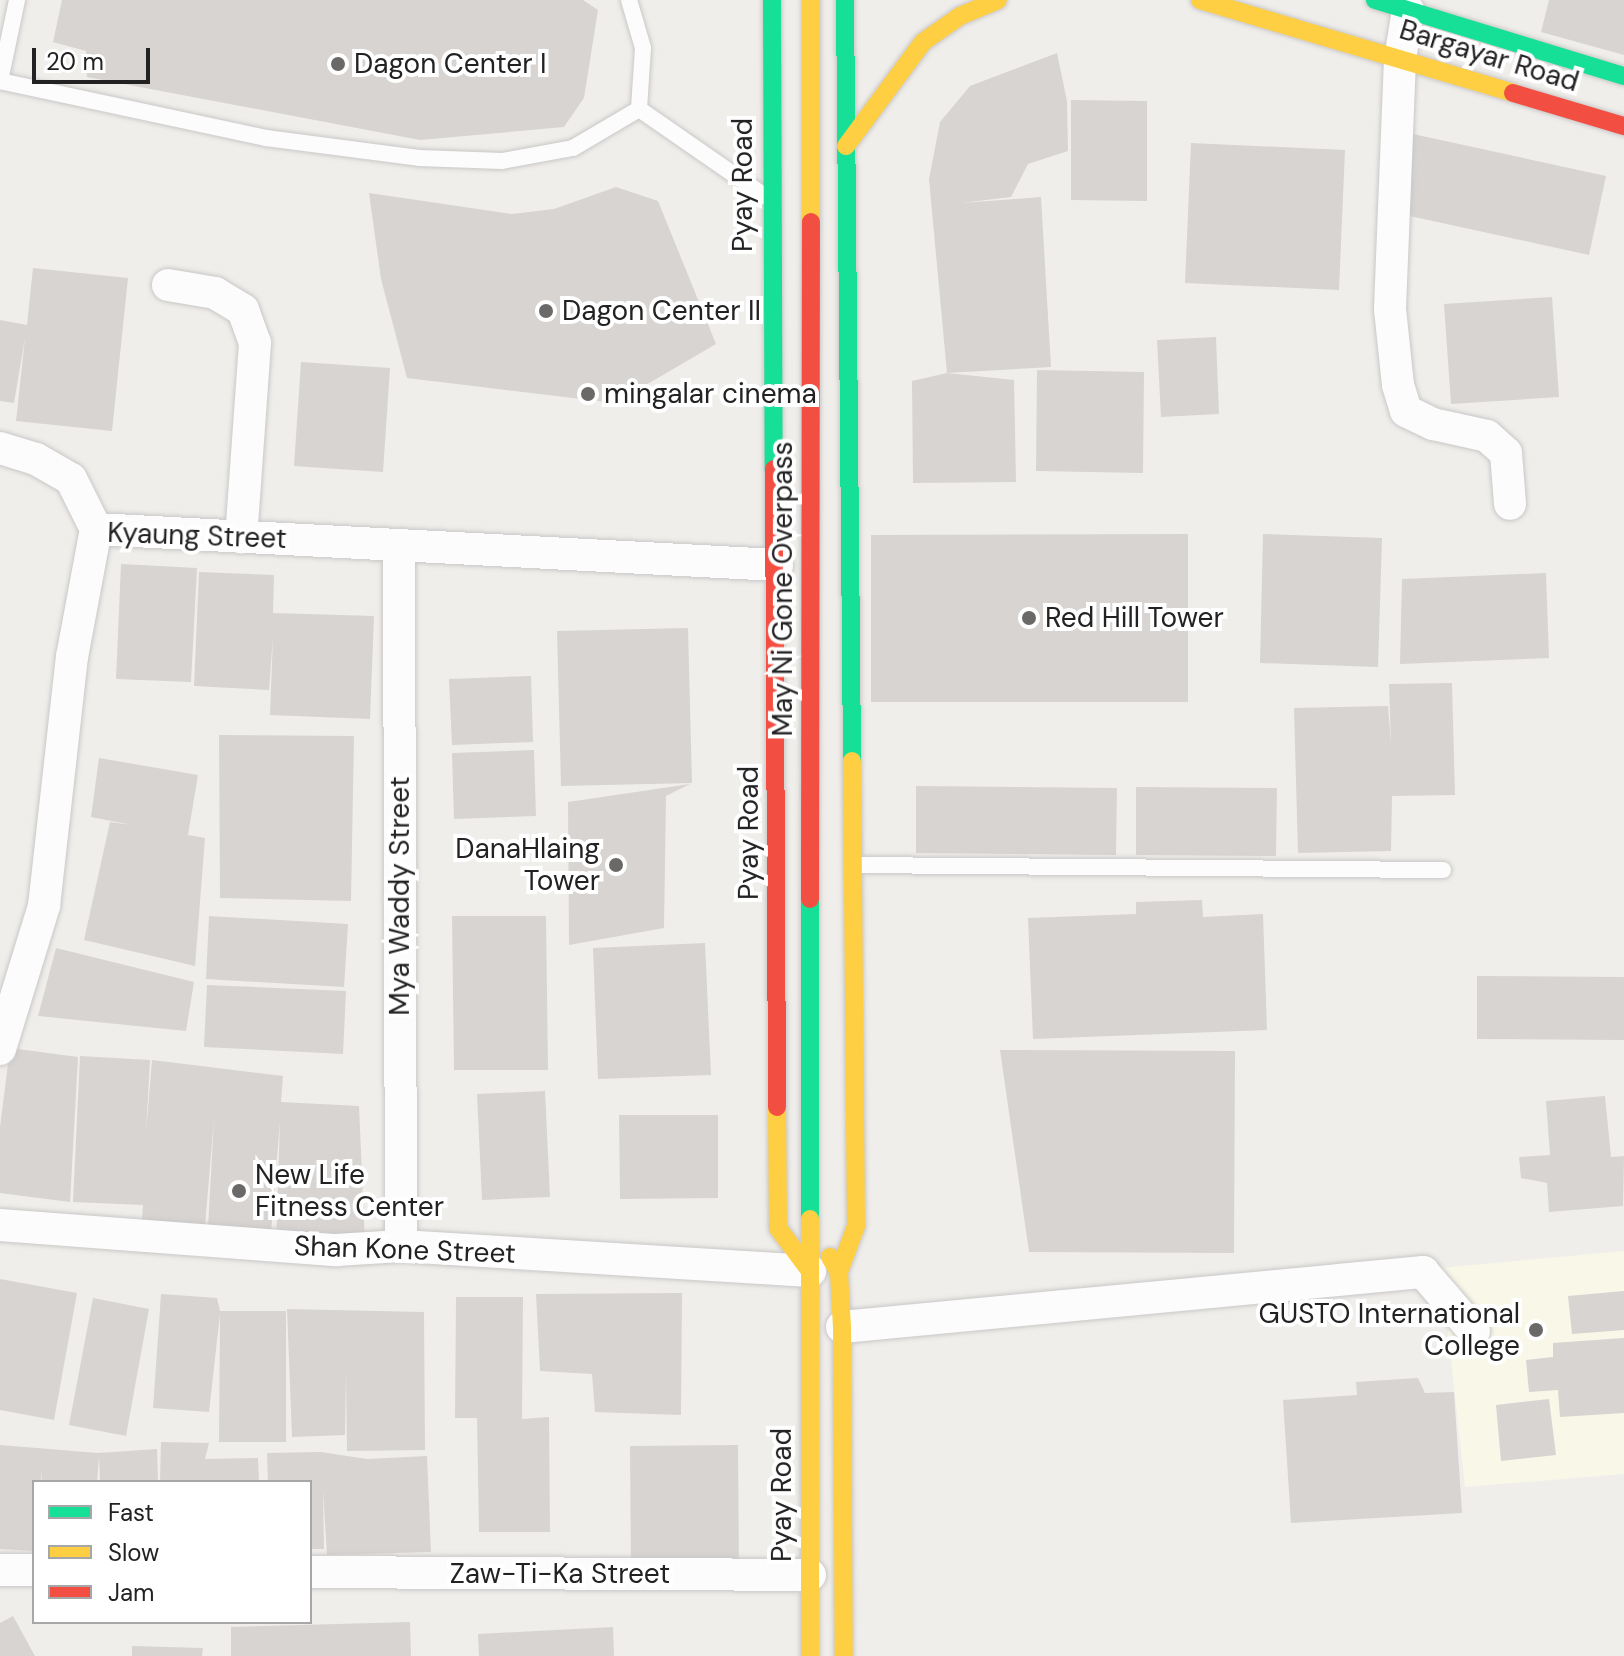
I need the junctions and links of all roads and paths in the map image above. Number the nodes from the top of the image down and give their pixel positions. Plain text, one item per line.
1 (17, 0) edge
2 (629, 0) edge
3 (751, 0) edge
4 (772, 0) edge
5 (811, 0) edge
6 (845, 0) edge
7 (998, 0) edge
8 (1200, 0) edge
9 (1375, 0) edge
10 (1408, 10) junction
11 (1400, 59) junction
12 (770, 73) junction
13 (1624, 76) edge
14 (0, 81) edge
15 (639, 109) junction
16 (1624, 126) edge
17 (846, 146) junction
18 (770, 199) junction
19 (168, 285) dead end
20 (0, 448) edge
21 (1510, 504) dead end
22 (96, 529) junction
23 (241, 537) junction
24 (399, 546) junction
25 (777, 565) junction
26 (850, 865) junction
27 (1443, 870) dead end
28 (12, 969) edge
29 (0, 1049) edge
30 (0, 1225) edge
31 (814, 1226) junction
32 (401, 1246) junction
33 (824, 1272) junction
34 (842, 1327) junction
35 (1474, 1331) dead end
36 (0, 1570) edge
37 (32, 1570) edge
38 (312, 1572) edge
39 (810, 1575) junction
40 (810, 1656) edge
41 (844, 1656) edge

1 - 14 lane
2 - 15 lane
3 - 12 main road
4 - 12 main road, Pyay Road
5 - 31 main road, May Ni Gone Overpass
6 - 17 main road, Pyay Road
7 - 17 main road
8 - 11 main road, Bargayar Road
9 - 10 main road, Bargayar Road
10 - 11 street
10 - 13 main road, Bargayar Road
11 - 16 main road, Bargayar Road
11 - 21 street
12 - 18 main road, Pyay Road
14 - 15 lane
15 - 18 lane
17 - 26 main road, Pyay Road
18 - 25 main road, Pyay Road
19 - 23 street
20 - 22 street
22 - 23 street, Kyaung Street
22 - 28 street, Kyaung Street
23 - 24 street, Kyaung Street
24 - 25 street, Kyaung Street
24 - 32 street, Mya Waddy Street
25 - 33 main road, Pyay Road
26 - 27 lane
26 - 33 main road, Pyay Road
28 - 29 street, Kyaung Street
30 - 32 street, Shan Kone Street
31 - 33 main road, May Ni Gone Overpass
31 - 33 main road
32 - 33 street, Shan Kone Street
33 - 34 main road, Pyay Road
33 - 39 main road, Pyay Road
34 - 35 street
34 - 41 main road, Pyay Road
36 - 37 street
38 - 39 street, Zaw-Ti-Ka Street
39 - 40 main road, Pyay Road

